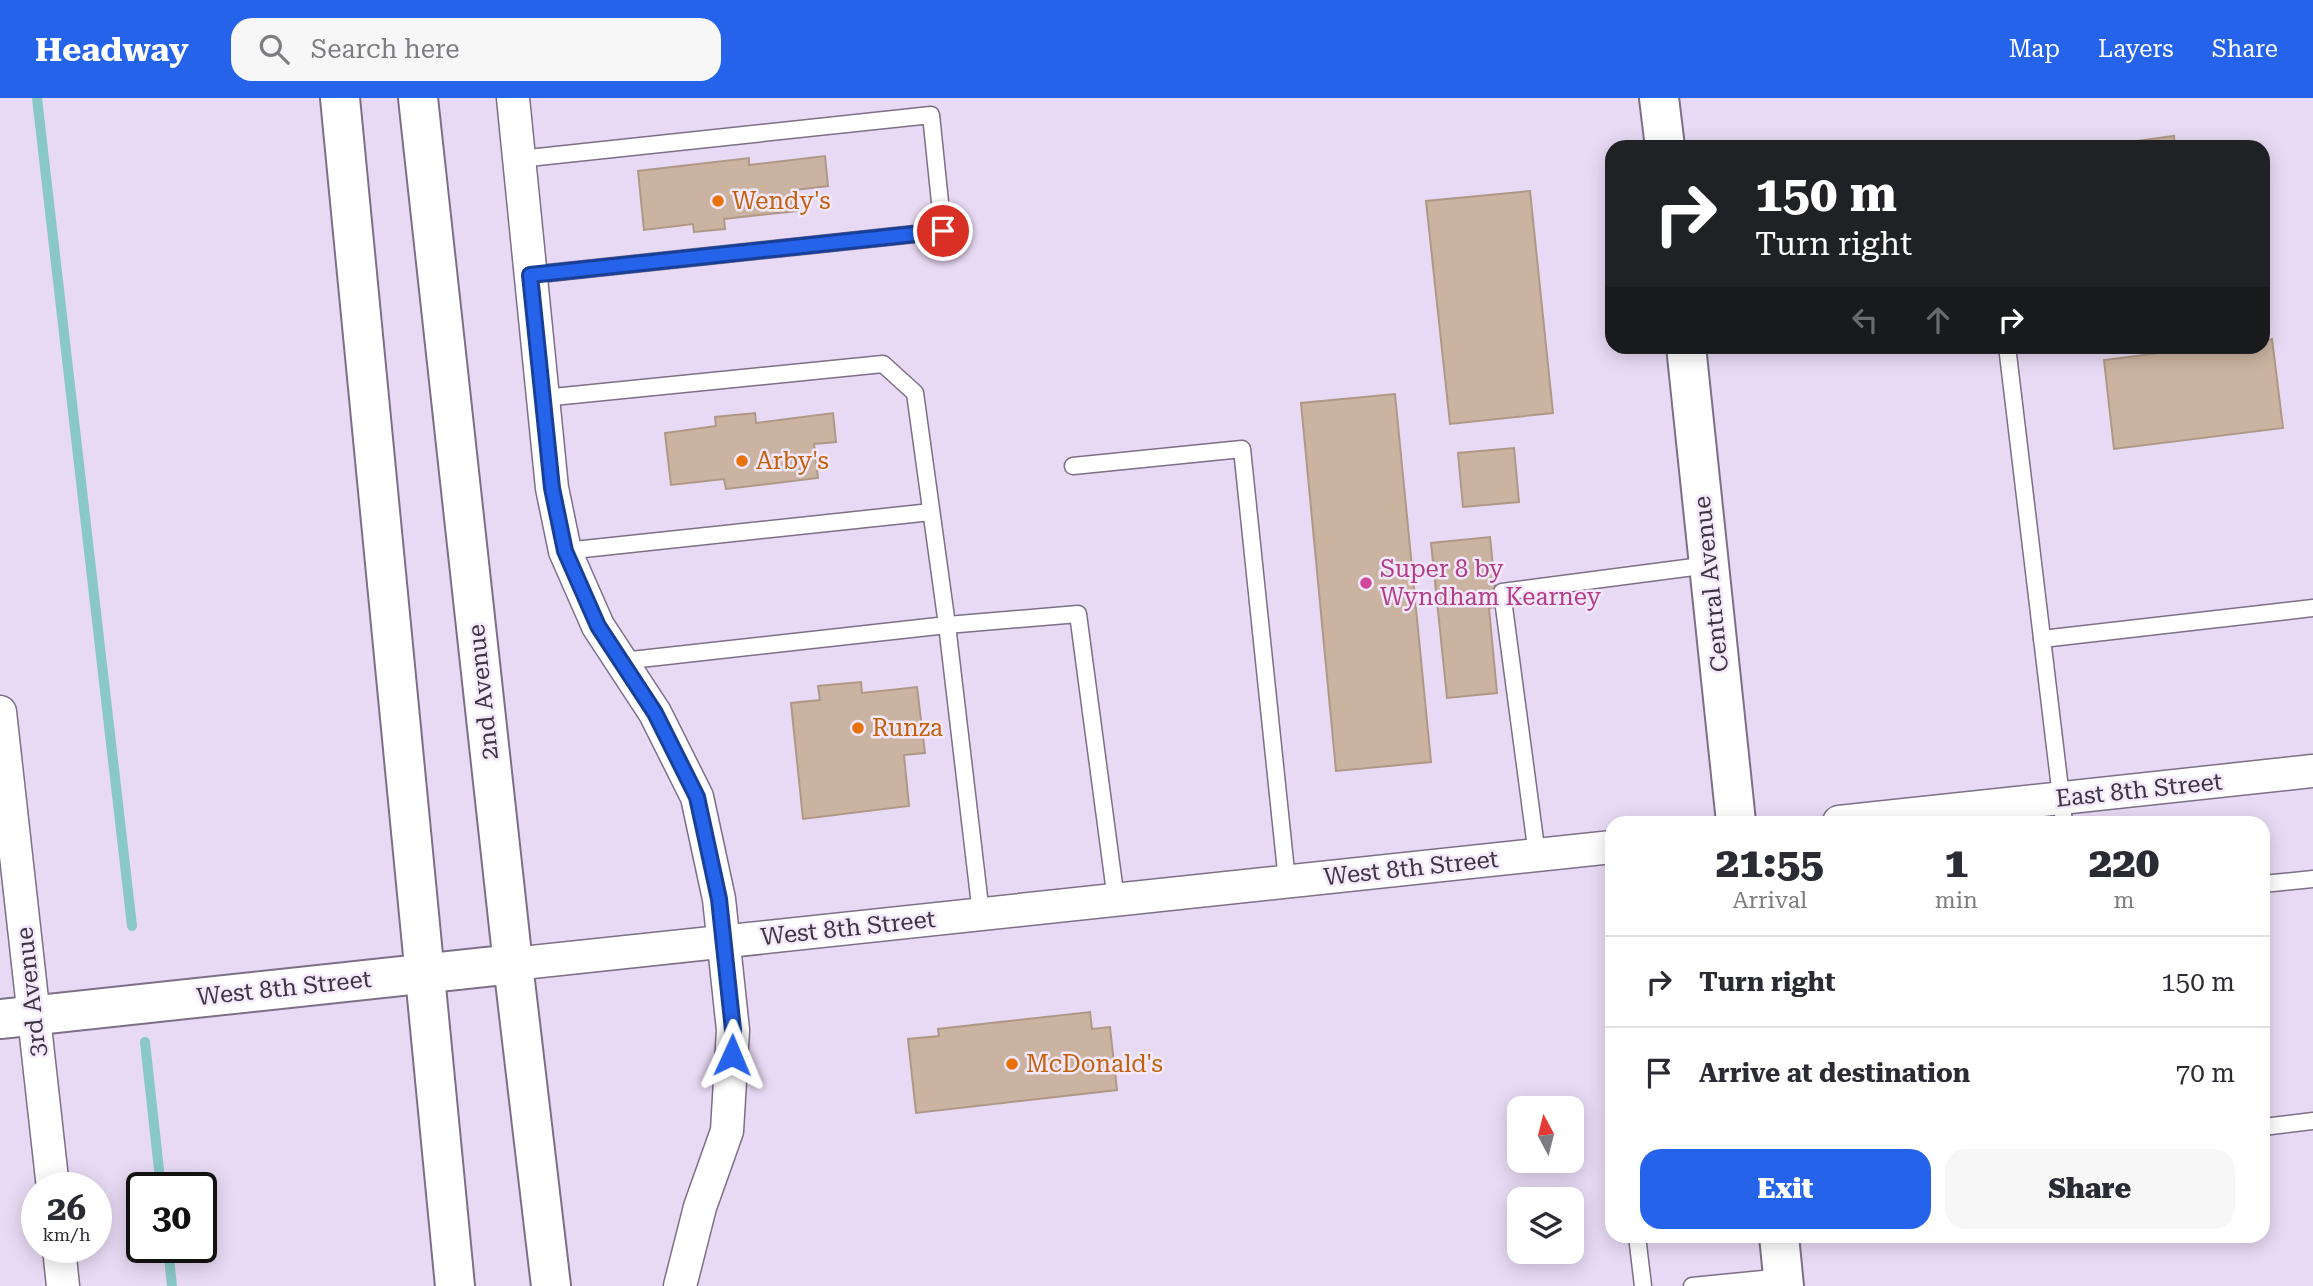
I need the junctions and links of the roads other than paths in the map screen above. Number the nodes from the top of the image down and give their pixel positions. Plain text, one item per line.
1 (340, 98) edge
2 (418, 98) edge
3 (513, 98) edge
4 (1659, 98) edge
5 (1664, 140) edge
6 (519, 159) junction
7 (530, 275) junction
8 (1687, 354) edge
9 (2008, 354) edge
10 (543, 398) junction
11 (1073, 467) dead end
12 (931, 512) junction
13 (565, 551) junction
14 (1709, 565) junction
15 (2313, 608) edge
16 (947, 625) junction
17 (2042, 639) junction
18 (622, 661) junction
19 (1, 722) edge
20 (2313, 771) edge
21 (2063, 811) edge
22 (1735, 816) edge
23 (1961, 816) edge
24 (1605, 848) edge
25 (1537, 855) junction
26 (2313, 879) edge
27 (1287, 881) junction
28 (2270, 883) edge
29 (1116, 900) junction
30 (981, 914) junction
31 (724, 942) junction
32 (513, 964) junction
33 (425, 973) junction
34 (17, 1017) edge
35 (2313, 1121) edge
36 (2270, 1126) edge
37 (49, 1172) edge
38 (1638, 1243) edge
39 (1780, 1243) edge
40 (61, 1263) edge
41 (1784, 1281) edge
42 (64, 1286) edge
43 (455, 1286) edge
44 (551, 1286) edge
45 (680, 1286) edge
46 (1643, 1286) edge
47 (1692, 1286) edge

1 - 33 main road
2 - 32 main road, 2nd Avenue
3 - 6 street
4 - 5 main road
6 - 7 street
6 - 7 lane
7 - 10 street
8 - 14 main road, Central Avenue
9 - 17 lane
10 - 12 lane
10 - 13 street
11 - 27 lane
12 - 13 lane
12 - 16 lane
13 - 18 street
14 - 22 main road, Central Avenue
14 - 25 lane
15 - 17 lane
16 - 18 lane
16 - 29 lane
16 - 30 lane
17 - 21 lane
18 - 31 street
19 - 34 street, 3rd Avenue
20 - 21 street, East 8th Street
21 - 23 street, East 8th Street
24 - 25 street, West 8th Street
25 - 27 street, West 8th Street
26 - 28 lane
27 - 29 street, West 8th Street
29 - 30 street, West 8th Street
30 - 31 street, West 8th Street
31 - 32 street, West 8th Street
31 - 45 street
32 - 33 main road, West 8th Street
32 - 44 main road, 2nd Avenue
33 - 34 main road, West 8th Street
33 - 43 main road
34 - 37 street, 3rd Avenue
35 - 36 lane
38 - 46 lane
39 - 41 main road
40 - 42 street
41 - 47 lane

